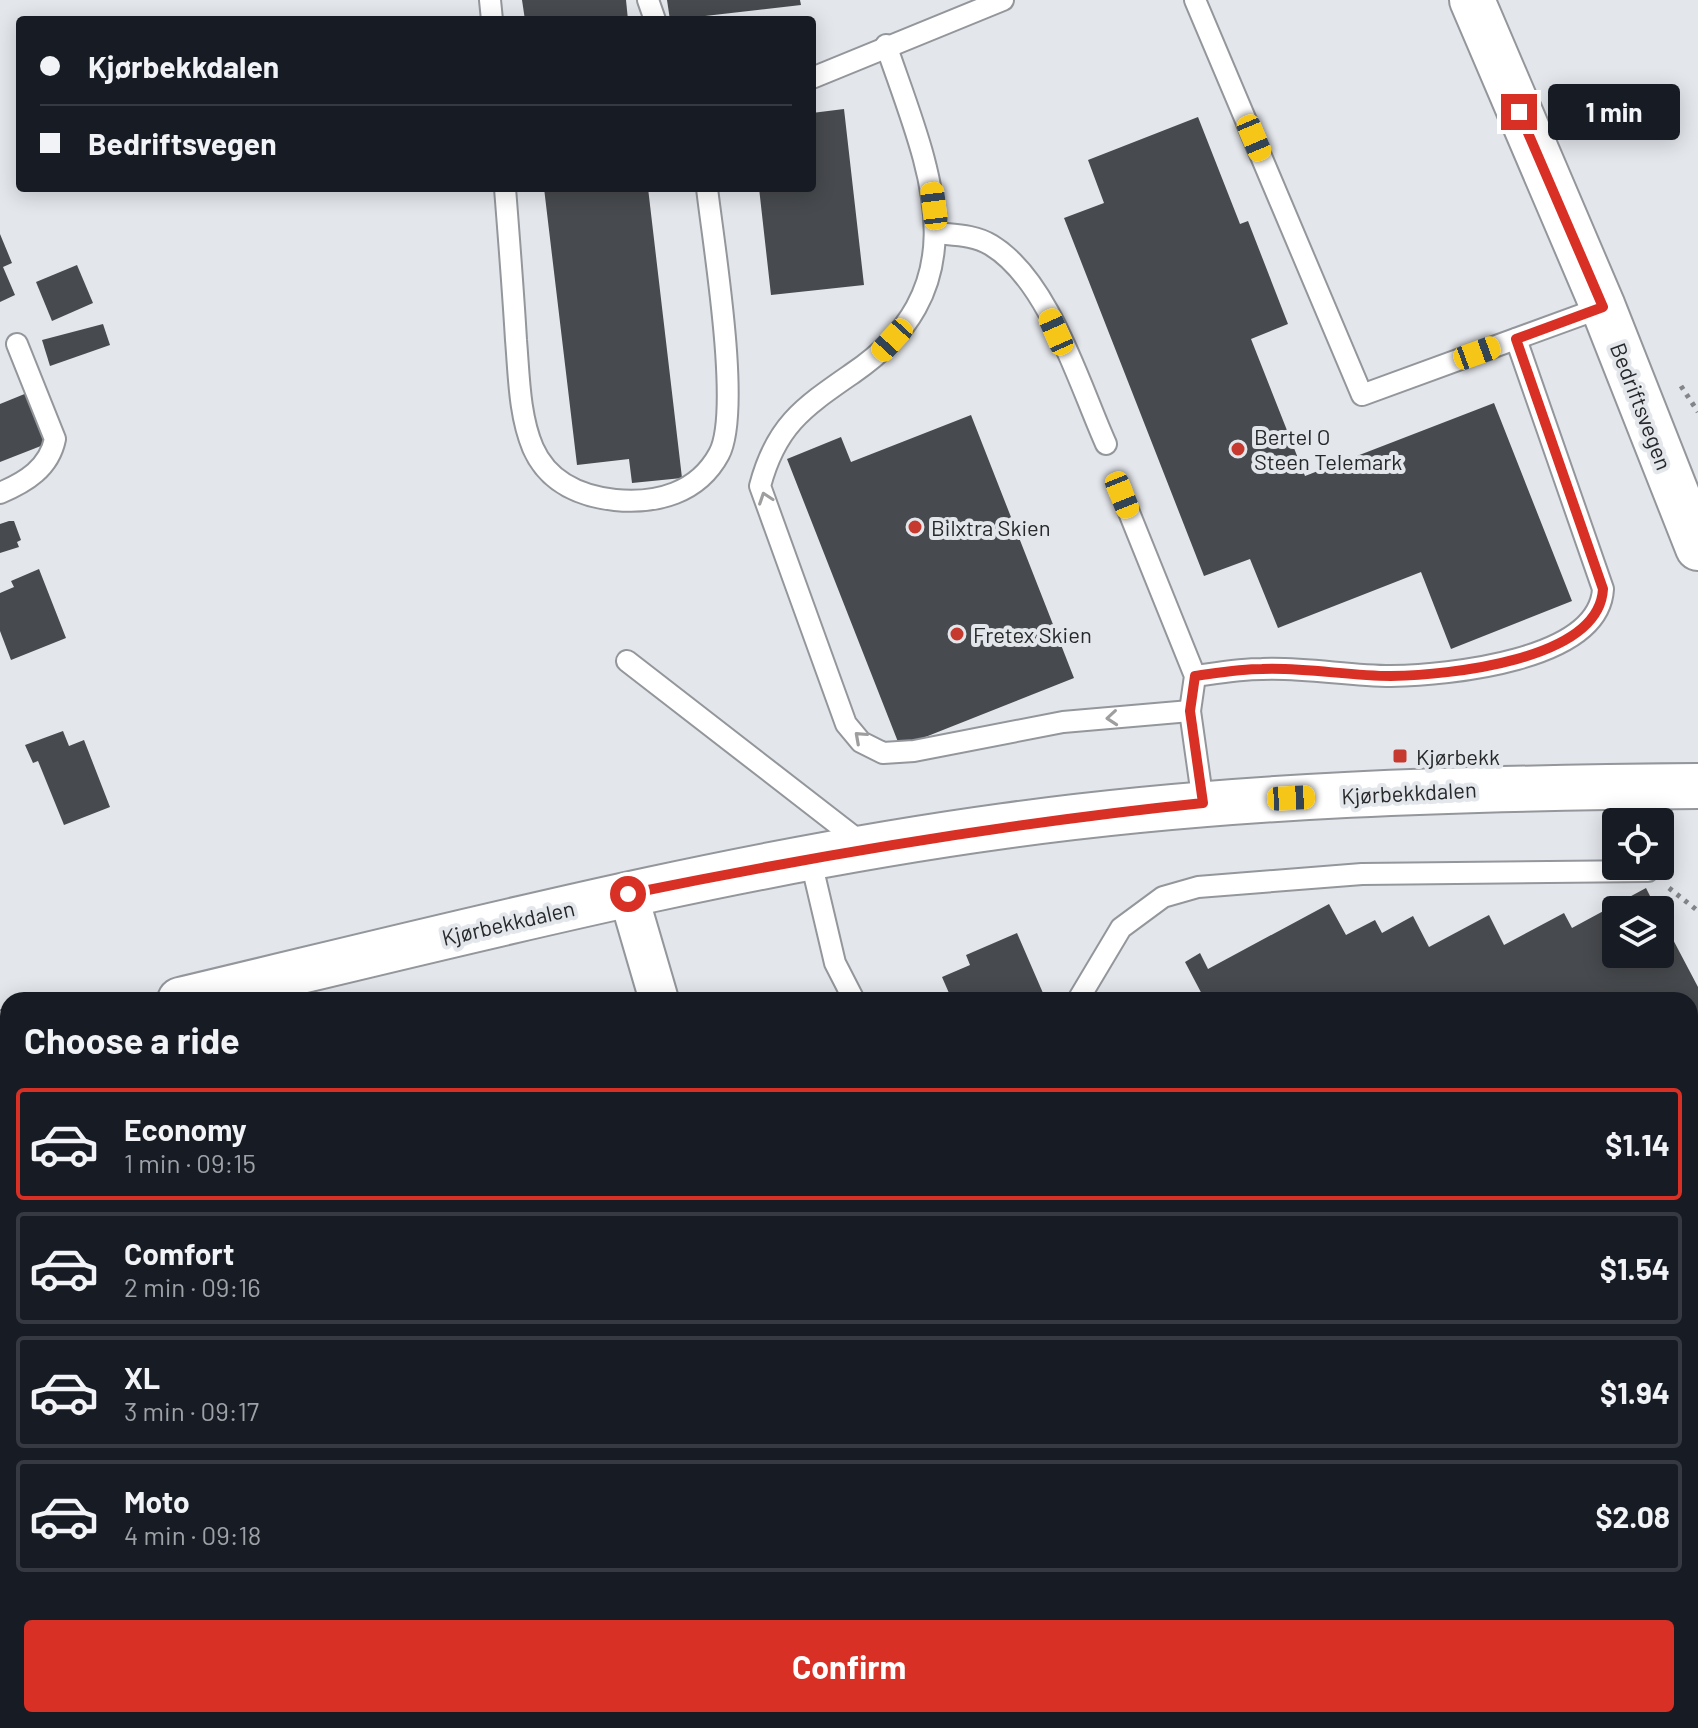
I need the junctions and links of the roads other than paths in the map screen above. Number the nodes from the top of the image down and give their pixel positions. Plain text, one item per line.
1 (1003, 0) edge
2 (1195, 0) edge
3 (1472, 0) edge
4 (962, 8) edge
5 (886, 45) junction
6 (816, 76) edge
7 (505, 192) edge
8 (707, 192) edge
9 (937, 233) junction
10 (1603, 307) junction
11 (1516, 339) junction
12 (17, 344) dead end
13 (1106, 444) dead end
14 (0, 493) edge
15 (1122, 495) dead end
16 (1698, 548) edge
17 (627, 661) dead end
18 (1195, 676) junction
19 (1190, 711) junction
20 (1698, 786) edge
21 (1203, 803) junction
22 (867, 847) junction
23 (810, 857) junction
24 (1602, 871) edge
25 (628, 894) junction
26 (214, 992) edge
27 (657, 992) edge
28 (850, 992) edge
29 (1083, 992) edge

1 - 4 lane
2 - 11 lane
3 - 10 street, Bedriftsvegen
4 - 5 lane
5 - 6 lane
5 - 9 lane
7 - 8 lane
9 - 13 lane
19 -> 9 lane
10 - 11 lane
10 - 16 street, Bedriftsvegen
11 - 18 lane
12 - 14 lane
15 - 18 lane
17 - 22 lane
18 - 19 lane
19 - 21 lane
20 - 21 street, Kjørbekkdalen
21 - 22 street, Kjørbekkdalen
22 - 23 street, Kjørbekkdalen
23 - 25 street, Kjørbekkdalen
23 - 28 lane
24 - 29 lane
25 - 26 street, Kjørbekkdalen
25 - 27 street

